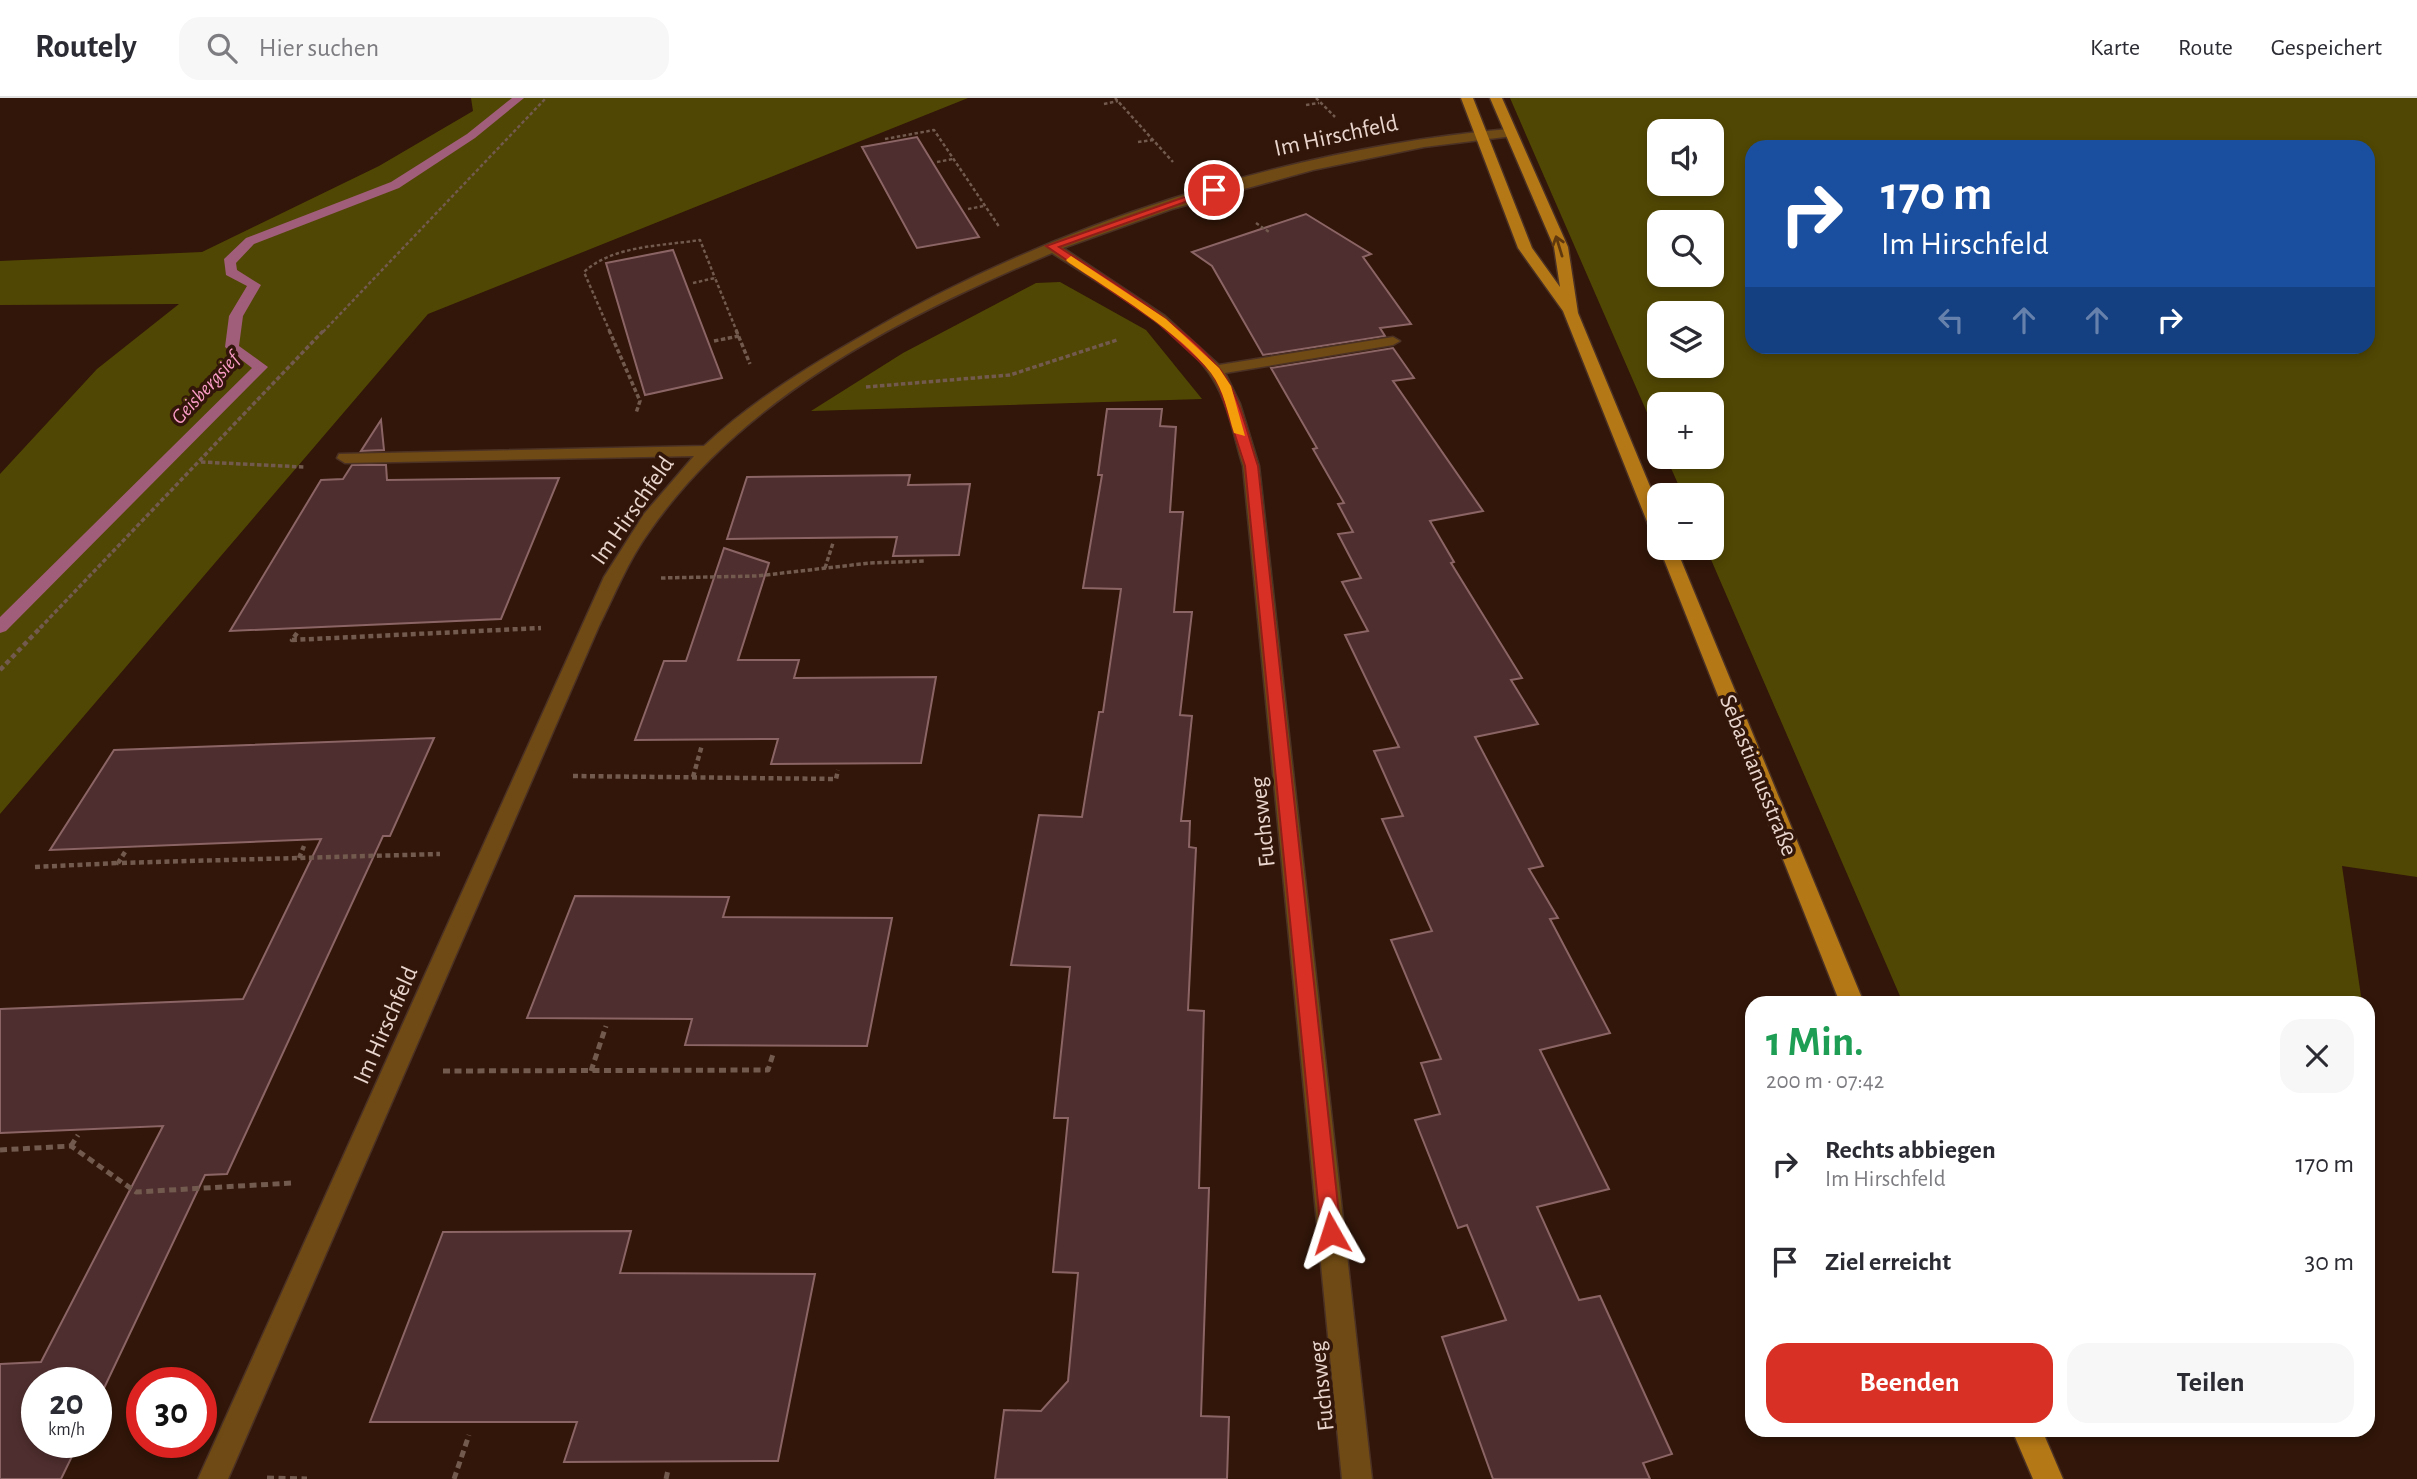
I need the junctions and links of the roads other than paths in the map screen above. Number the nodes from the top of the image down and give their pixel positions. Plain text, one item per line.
1 (1467, 98) edge
2 (1496, 98) edge
3 (1510, 134) junction
4 (1480, 135) junction
5 (1051, 246) junction
6 (1571, 313) junction
7 (1393, 341) dead end
8 (1215, 370) junction
9 (708, 451) junction
10 (345, 458) road end
11 (1647, 500) edge
12 (1672, 560) edge
13 (1849, 996) edge
14 (2031, 1437) edge
15 (213, 1479) edge
16 (1357, 1479) edge
17 (2048, 1479) edge

1 - 4 main road
2 - 3 main road
3 - 4 street, Im Hirschfeld
6 -> 3 main road
4 - 5 street, Im Hirschfeld
4 - 6 main road
5 - 8 street, Fuchsweg
5 - 9 street, Im Hirschfeld
6 - 11 main road
7 - 8 street
8 - 16 street, Fuchsweg
9 - 10 street
9 - 15 street, Im Hirschfeld
12 - 13 main road, Sebastianusstraße
14 - 17 main road

